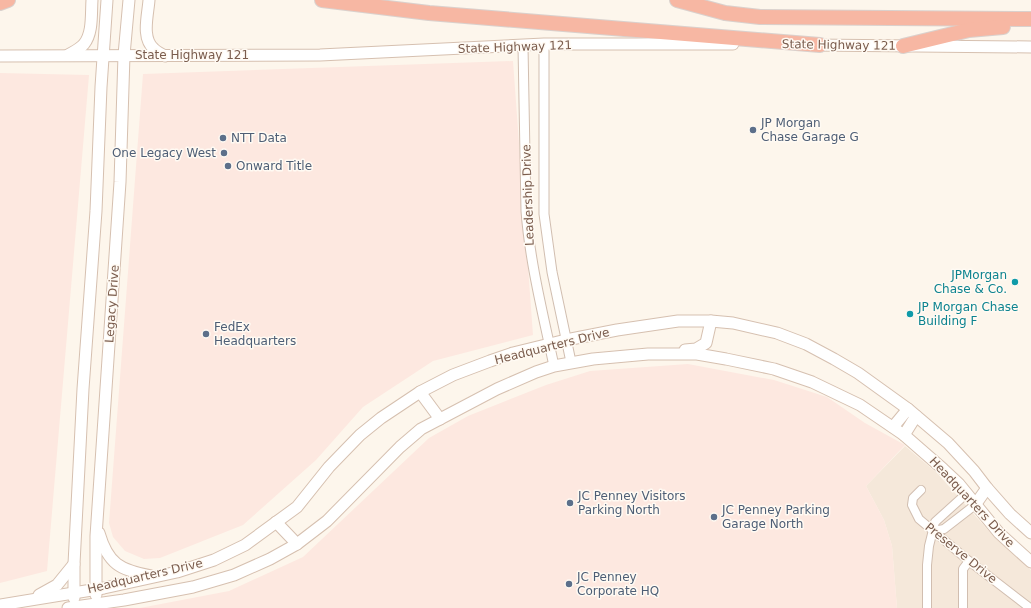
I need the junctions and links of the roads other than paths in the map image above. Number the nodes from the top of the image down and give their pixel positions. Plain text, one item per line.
1 (8, 0) edge
2 (92, 0) edge
3 (107, 0) edge
4 (129, 0) edge
5 (148, 0) edge
6 (322, 0) edge
7 (677, 0) edge
8 (0, 3) edge
9 (1031, 19) edge
10 (1031, 24) edge
11 (544, 44) junction
12 (820, 45) junction
13 (523, 46) junction
14 (904, 46) junction
15 (1031, 47) edge
16 (68, 55) junction
17 (124, 55) junction
18 (0, 56) edge
19 (103, 56) junction
20 (165, 56) junction
21 (711, 322) junction
22 (566, 340) junction
23 (550, 344) junction
24 (648, 354) junction
25 (571, 362) junction
26 (554, 366) junction
27 (420, 392) junction
28 (912, 413) junction
29 (440, 419) junction
30 (893, 427) junction
31 (904, 435) junction
32 (987, 488) junction
33 (921, 490) dead end
34 (966, 494) junction
35 (975, 505) junction
36 (276, 522) junction
37 (97, 524) junction
38 (934, 531) junction
39 (1031, 532) edge
40 (297, 544) junction
41 (969, 561) junction
42 (1031, 562) edge
43 (74, 564) junction
44 (155, 577) junction
45 (96, 589) junction
46 (74, 592) junction
47 (25, 601) junction
48 (0, 605) edge
49 (96, 606) edge
50 (72, 608) edge
51 (927, 608) edge
52 (963, 608) edge
53 (1030, 608) edge

1 - 8 highway
2 - 16 main road
3 - 19 main road, Legacy Drive
4 - 17 main road, Legacy Drive
5 - 20 main road
6 - 12 highway
7 - 9 highway
10 - 14 highway
11 - 12 main road, State Highway 121
11 - 13 main road, State Highway 121
11 - 22 street, Leadership Drive
12 - 14 main road, State Highway 121
13 - 20 main road, State Highway 121
13 - 23 street, Leadership Drive
14 - 15 main road, State Highway 121
16 - 18 main road, State Highway 121
16 - 19 main road, State Highway 121
17 - 19 main road, State Highway 121
17 - 20 main road, State Highway 121
17 - 37 main road, Legacy Drive
19 - 43 main road, Legacy Drive
21 - 22 main road, Headquarters Drive
21 - 24 main road
21 - 28 main road, Headquarters Drive
22 - 23 main road, Headquarters Drive
22 - 25 street, Leadership Drive
23 - 26 street, Leadership Drive
23 - 27 main road, Headquarters Drive
24 - 25 main road, Headquarters Drive
24 - 30 main road, Headquarters Drive
25 - 26 main road, Headquarters Drive
26 - 29 main road, Headquarters Drive
27 - 29 main road
27 - 36 main road, Headquarters Drive
28 - 30 main road
28 - 31 main road
28 - 32 main road, Headquarters Drive
29 - 40 main road, Headquarters Drive
30 - 31 main road, Headquarters Drive
31 - 34 main road, Headquarters Drive
32 - 34 main road
32 - 35 main road
32 - 39 main road, Headquarters Drive
33 - 38 street, Preserve Drive
34 - 35 main road, Headquarters Drive
34 - 38 street
35 - 38 street
35 - 42 main road, Headquarters Drive
36 - 40 main road
36 - 44 main road, Headquarters Drive
37 - 44 main road
37 - 45 main road, Legacy Drive
38 - 41 street, Preserve Drive
38 - 51 street
40 - 49 main road, Headquarters Drive
41 - 52 street
41 - 53 street, Preserve Drive
43 - 46 main road, Legacy Drive
43 - 47 main road
44 - 45 main road, Headquarters Drive
45 - 46 main road, Headquarters Drive
45 - 49 main road, Legacy Drive
46 - 47 main road, Headquarters Drive
46 - 50 main road, Legacy Drive
47 - 48 main road, Headquarters Drive
49 - 50 main road, Headquarters Drive

